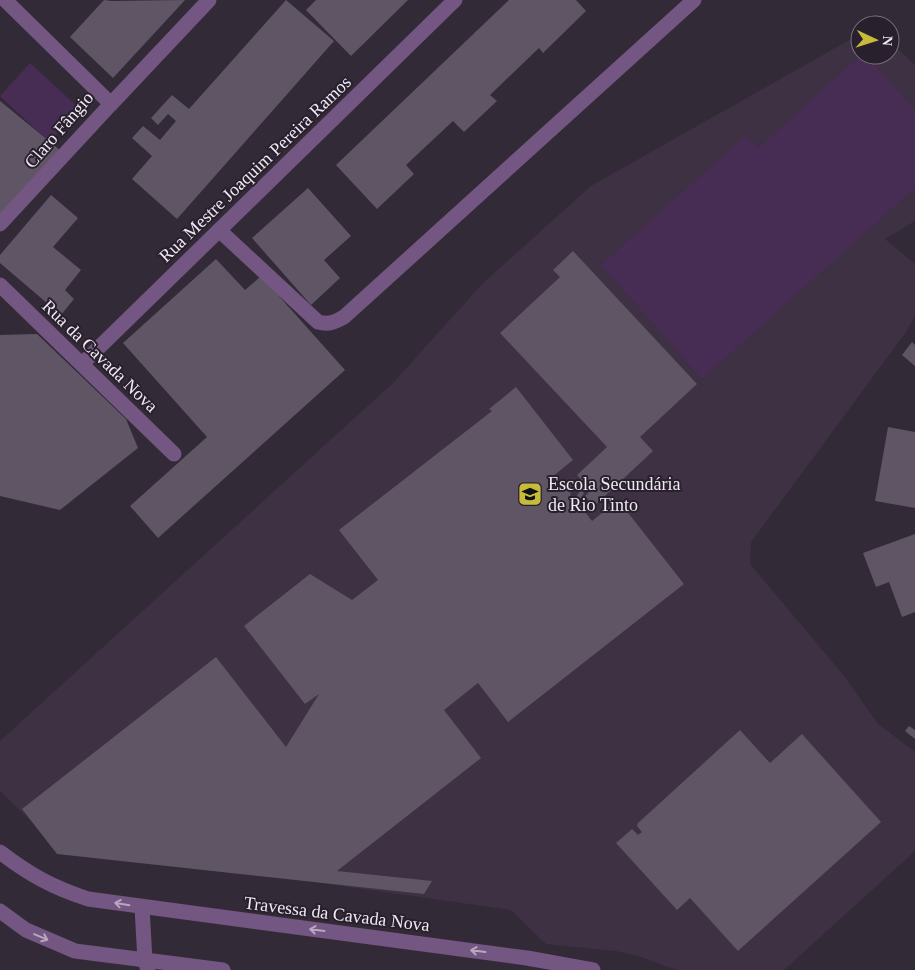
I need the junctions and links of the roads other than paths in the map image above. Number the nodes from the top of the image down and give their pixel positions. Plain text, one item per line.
1 (5, 0) edge
2 (208, 0) edge
3 (694, 0) edge
4 (454, 1) edge
5 (111, 104) junction
6 (0, 224) edge
7 (219, 230) junction
8 (0, 285) edge
9 (82, 364) junction
10 (174, 454) dead end
11 (0, 852) edge
12 (142, 907) junction
13 (0, 910) edge
14 (526, 964) edge
15 (147, 965) edge
16 (223, 970) edge
17 (593, 970) edge

1 - 5 street, Claro Fângio
2 - 5 street
3 - 7 street
4 - 7 street, Rua Mestre Joaquim Pereira Ramos
5 - 6 street, Claro Fângio
7 - 9 street, Rua Mestre Joaquim Pereira Ramos
8 - 9 street, Rua da Cavada Nova
9 - 10 street, Rua da Cavada Nova
12 -> 11 street, Travessa da Cavada Nova
14 -> 12 street, Travessa da Cavada Nova
12 - 15 street
13 -> 15 street
14 - 17 street, Travessa da Cavada Nova
15 - 16 street

